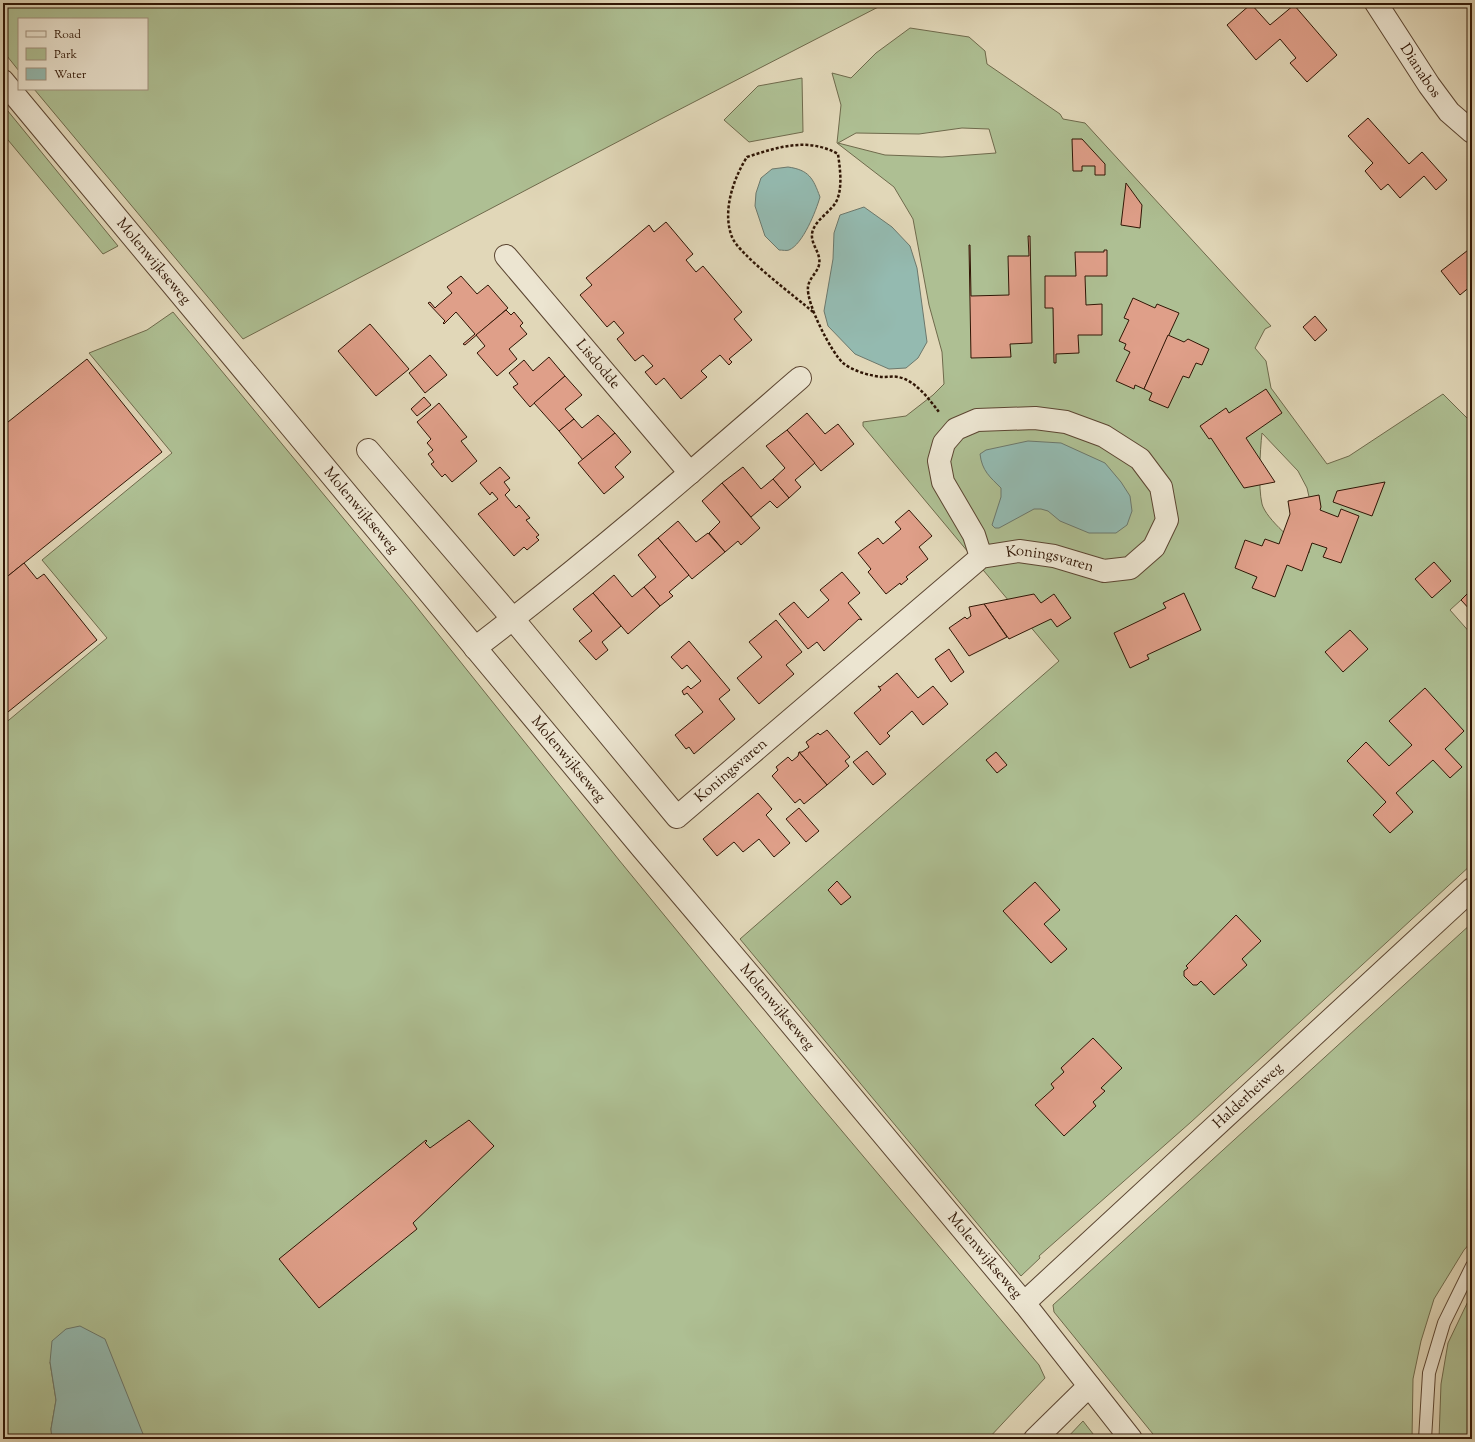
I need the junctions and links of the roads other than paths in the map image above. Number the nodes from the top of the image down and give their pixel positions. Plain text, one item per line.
1 (1376, 3) edge
2 (3, 81) edge
3 (1472, 132) edge
4 (506, 256) dead end
5 (800, 378) dead end
6 (368, 450) dead end
7 (690, 473) junction
8 (981, 557) junction
9 (513, 619) junction
10 (475, 648) junction
11 (1472, 889) edge
12 (1472, 1266) edge
13 (1024, 1303) junction
14 (1089, 1386) junction
15 (1035, 1439) edge
16 (1131, 1439) edge
17 (1425, 1439) edge

1 - 3 street, Dianabos
2 - 10 street, Molenwijkseweg
4 - 7 street, Lisdodde
5 - 7 street
6 - 9 street
7 - 9 street
8 - 8 street, Koningsvaren
8 - 9 street, Koningsvaren
9 - 10 street
10 - 13 street, Molenwijkseweg
11 - 13 street, Halderheiweg
12 - 17 lane
13 - 14 street, Molenwijkseweg
14 - 15 street
14 - 16 street, Molenwijkseweg

